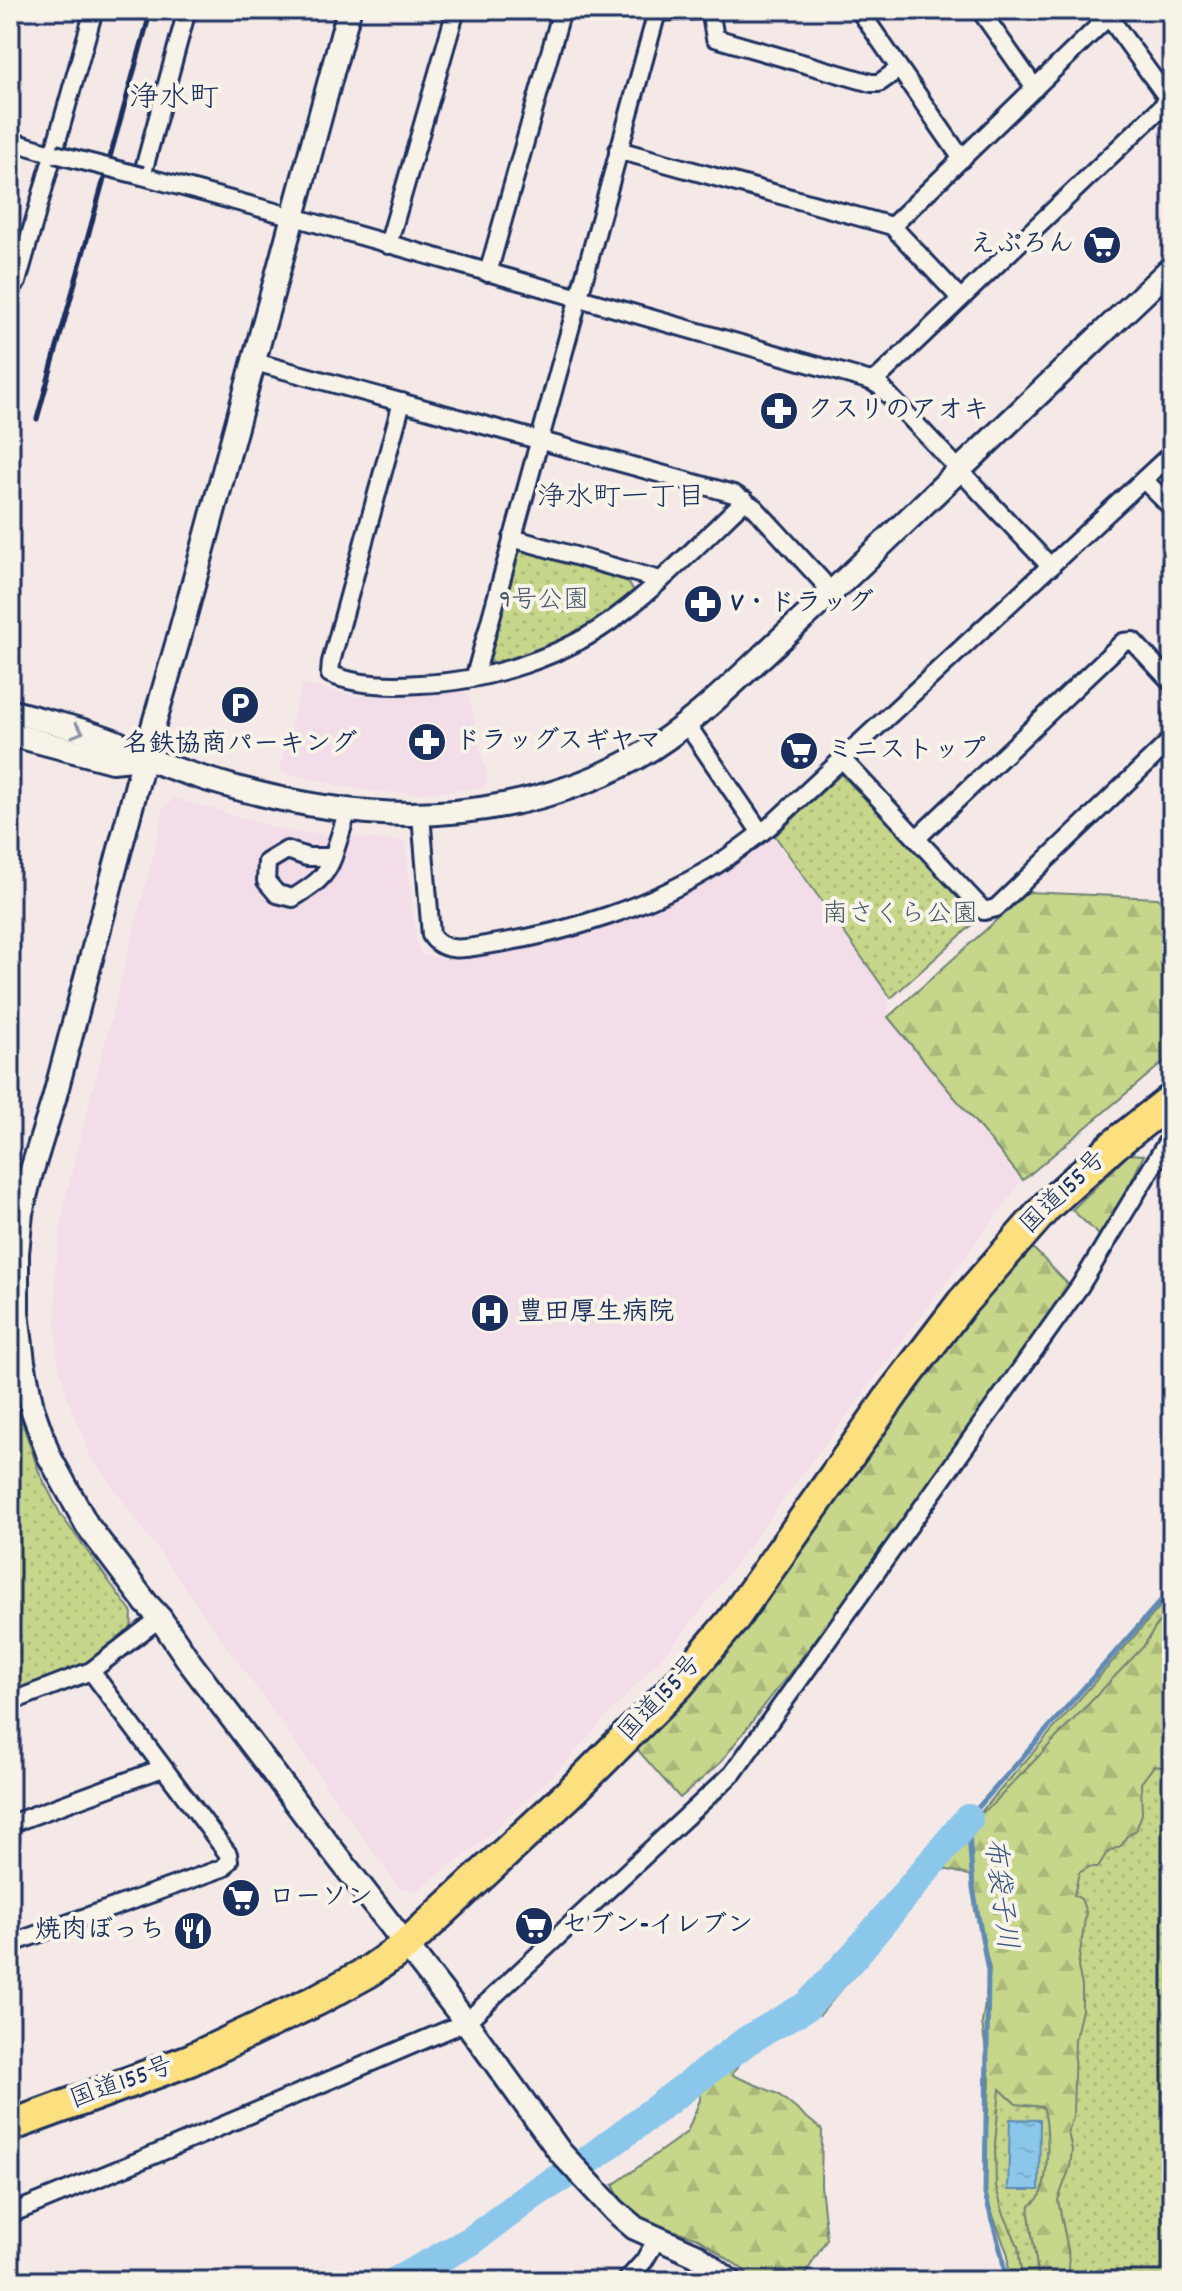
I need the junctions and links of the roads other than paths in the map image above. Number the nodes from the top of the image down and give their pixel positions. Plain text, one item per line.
1 (94, 10) edge
2 (187, 10) edge
3 (349, 10) edge
4 (456, 10) edge
5 (562, 10) edge
6 (633, 10) edge
7 (699, 10) edge
8 (710, 10) edge
9 (859, 10) edge
10 (980, 10) edge
11 (657, 12) junction
12 (1106, 13) edge
13 (899, 69) junction
14 (1035, 88) junction
15 (1171, 98) edge
16 (10, 141) edge
17 (618, 150) junction
18 (55, 154) junction
19 (962, 159) junction
20 (142, 176) junction
21 (294, 217) junction
22 (892, 226) junction
23 (388, 245) junction
24 (1172, 267) edge
25 (488, 273) junction
26 (10, 288) edge
27 (578, 298) junction
28 (960, 298) junction
29 (255, 362) junction
30 (871, 381) junction
31 (402, 402) junction
32 (540, 440) junction
33 (1172, 453) edge
34 (958, 471) junction
35 (1144, 480) junction
36 (745, 500) junction
37 (1172, 508) edge
38 (512, 538) junction
39 (1051, 567) junction
40 (660, 580) junction
41 (830, 595) junction
42 (475, 676) junction
43 (1172, 683) edge
44 (10, 711) edge
45 (686, 723) junction
46 (10, 734) edge
47 (1172, 739) edge
48 (144, 758) junction
49 (842, 759) junction
50 (348, 810) junction
51 (421, 815) junction
52 (761, 833) junction
53 (917, 838) junction
54 (333, 857) dead end
55 (1172, 1099) edge
56 (1172, 1134) edge
57 (14, 1312) edge
58 (160, 1618) junction
59 (91, 1671) junction
60 (10, 1702) edge
61 (163, 1768) junction
62 (10, 1824) edge
63 (10, 1944) edge
64 (405, 1946) junction
65 (466, 2022) junction
66 (10, 2126) edge
67 (10, 2214) edge
68 (657, 2239) junction
69 (727, 2279) edge
70 (626, 2281) edge

1 - 18 street
2 - 20 street
3 - 21 street
4 - 23 street
5 - 25 street
6 - 11 street
7 - 11 street
8 - 13 street
9 - 13 street
10 - 14 street
11 - 17 street
12 - 14 street
12 - 15 street
13 - 19 street
14 - 19 street
15 - 28 street
16 - 18 street
17 - 22 street
17 - 27 street
18 - 20 street, bridge
18 - 26 street
19 - 22 street
20 - 21 street
21 - 23 street
21 - 29 street
22 - 28 street
23 - 25 street
24 - 34 street
25 - 27 street
27 - 30 street
27 - 32 street
28 - 30 street
29 - 31 street
29 - 48 street
30 - 34 street
31 - 32 street
31 - 42 street
32 - 36 street
32 - 38 street
33 - 35 street
34 - 39 street
34 - 41 street
35 - 37 street
35 - 39 street
36 - 40 street
36 - 41 street
38 - 40 street
38 - 42 street
39 - 49 street
40 - 42 street
41 - 45 street
43 - 53 street
44 -> 48 street
45 - 51 street
45 - 52 street
46 - 48 street
47 - 53 street
48 - 50 street
48 - 57 street
49 - 52 street
49 - 53 street
50 - 51 street
50 - 54 street
51 - 52 street
55 - 64 highway, 国道155号
56 - 65 street
57 - 58 street
58 - 59 street
58 - 64 street
59 - 60 street
59 - 61 street
61 - 62 street
61 - 63 street
64 - 65 street
64 - 66 highway, 国道155号
65 - 67 street
65 - 68 street
68 - 69 street
68 - 70 street

